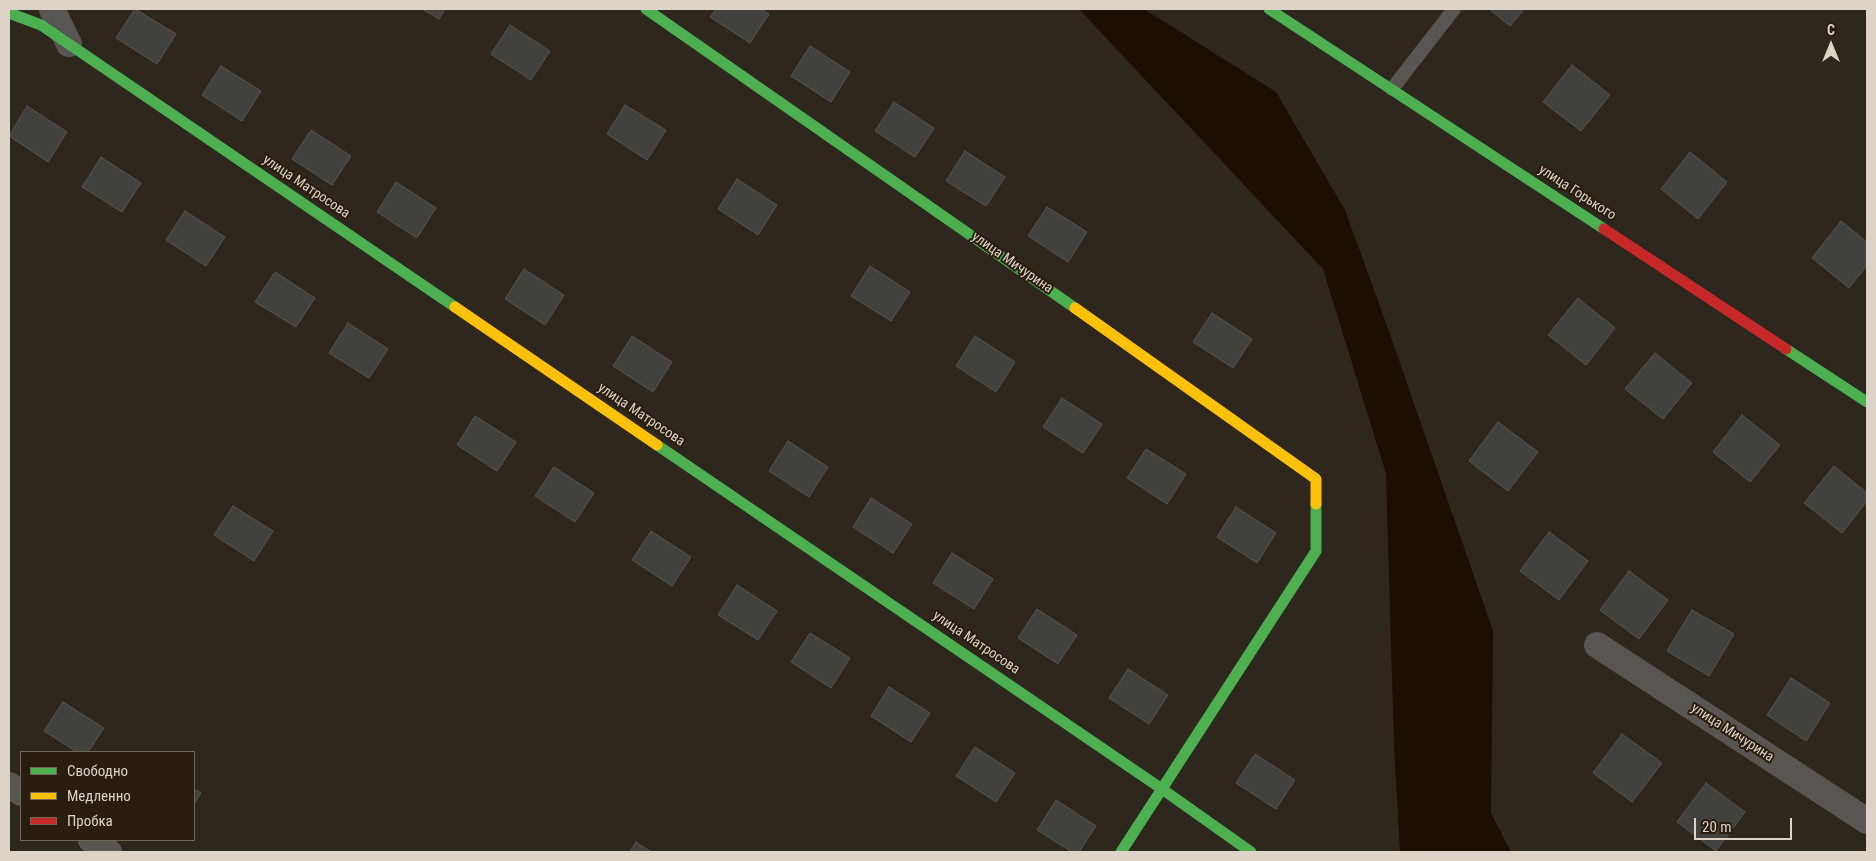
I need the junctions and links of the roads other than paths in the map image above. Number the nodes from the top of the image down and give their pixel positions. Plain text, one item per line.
1 (52, 9) edge
2 (646, 9) edge
3 (1269, 9) edge
4 (1454, 9) edge
5 (9, 13) edge
6 (69, 44) junction
7 (1392, 89) junction
8 (1867, 402) edge
9 (1597, 645) dead end
10 (9, 785) edge
11 (1162, 789) junction
12 (20, 792) edge
13 (1863, 810) edge
14 (92, 841) edge
15 (109, 852) edge
16 (1121, 852) edge
17 (1251, 852) edge

1 - 6 street
2 - 11 street, улица Мичурина
3 - 7 street, улица Горького
4 - 7 lane
5 - 6 street, улица Матросова
6 - 11 street, улица Матросова
7 - 8 street, улица Горького
9 - 13 street, улица Мичурина
10 - 12 street
11 - 16 street
11 - 17 street, улица Матросова
14 - 15 street

